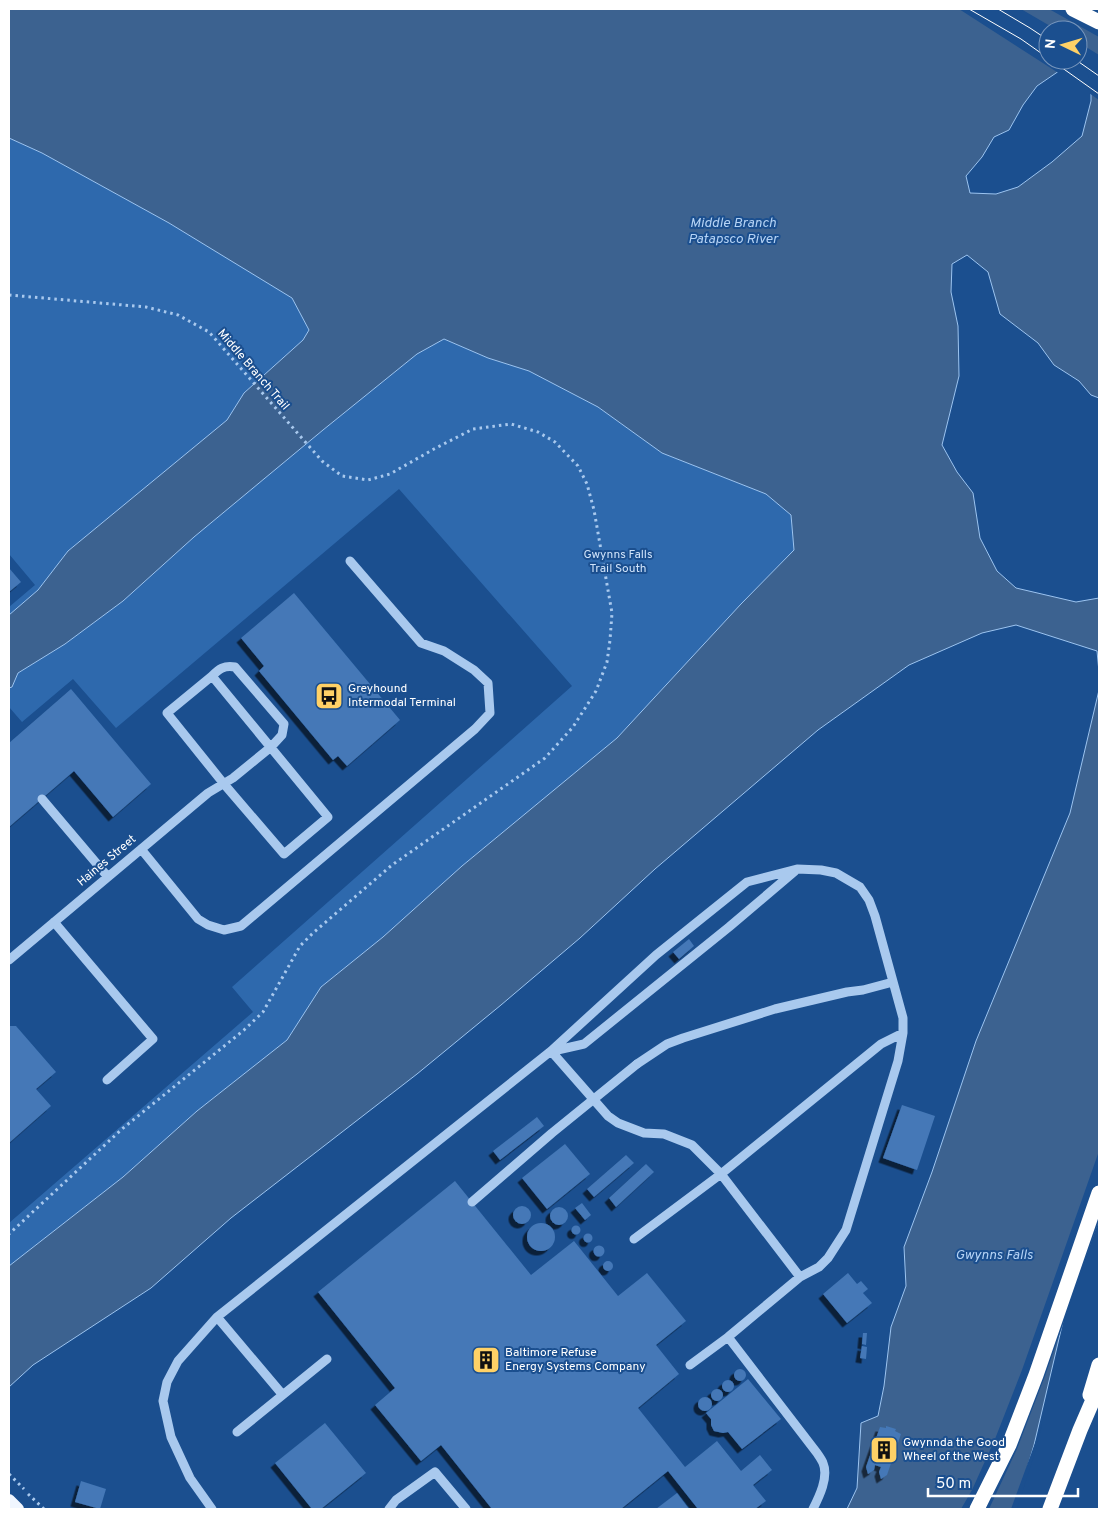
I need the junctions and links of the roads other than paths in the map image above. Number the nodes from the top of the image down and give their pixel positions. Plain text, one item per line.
1 (1073, 9) edge
2 (1099, 22) edge
3 (350, 561) dead end
4 (212, 676) junction
5 (271, 747) junction
6 (224, 784) junction
7 (42, 799) dead end
8 (141, 849) junction
9 (797, 869) junction
10 (108, 877) junction
11 (54, 922) junction
12 (9, 960) edge
13 (893, 982) junction
14 (903, 1033) junction
15 (551, 1051) junction
16 (107, 1080) dead end
17 (721, 1174) junction
18 (1099, 1193) edge
19 (472, 1202) dead end
20 (634, 1239) dead end
21 (800, 1277) junction
22 (218, 1317) junction
23 (728, 1337) junction
24 (327, 1359) dead end
25 (690, 1365) dead end
26 (1099, 1365) edge
27 (1099, 1386) edge
28 (282, 1394) junction
29 (1080, 1430) junction
30 (236, 1432) dead end
31 (9, 1500) edge
32 (18, 1509) edge
33 (212, 1509) edge
34 (389, 1509) edge
35 (466, 1509) edge
36 (813, 1509) edge
37 (977, 1509) edge
38 (1050, 1509) edge

1 - 2 highway
3 - 8 street
4 - 5 street
4 - 5 street, Haines Street
4 - 6 street
5 - 6 street, Haines Street
5 - 6 street
6 - 8 street, Haines Street
7 - 10 street
8 - 10 street, Haines Street
9 - 13 street
9 - 15 street
9 - 15 street
10 - 11 street, Haines Street
11 - 12 street, Haines Street
11 - 16 street
13 - 14 street
13 - 19 street, bridge
14 - 17 street
14 - 21 street
15 - 17 street
15 - 22 street
17 - 20 street
17 - 21 street
18 - 37 highway
21 - 23 street
22 - 28 street
22 - 33 street
23 - 25 street
23 - 36 street
24 - 28 street
26 - 29 highway
27 - 29 highway
28 - 30 street
29 - 38 highway
31 - 32 main road
34 - 35 street

